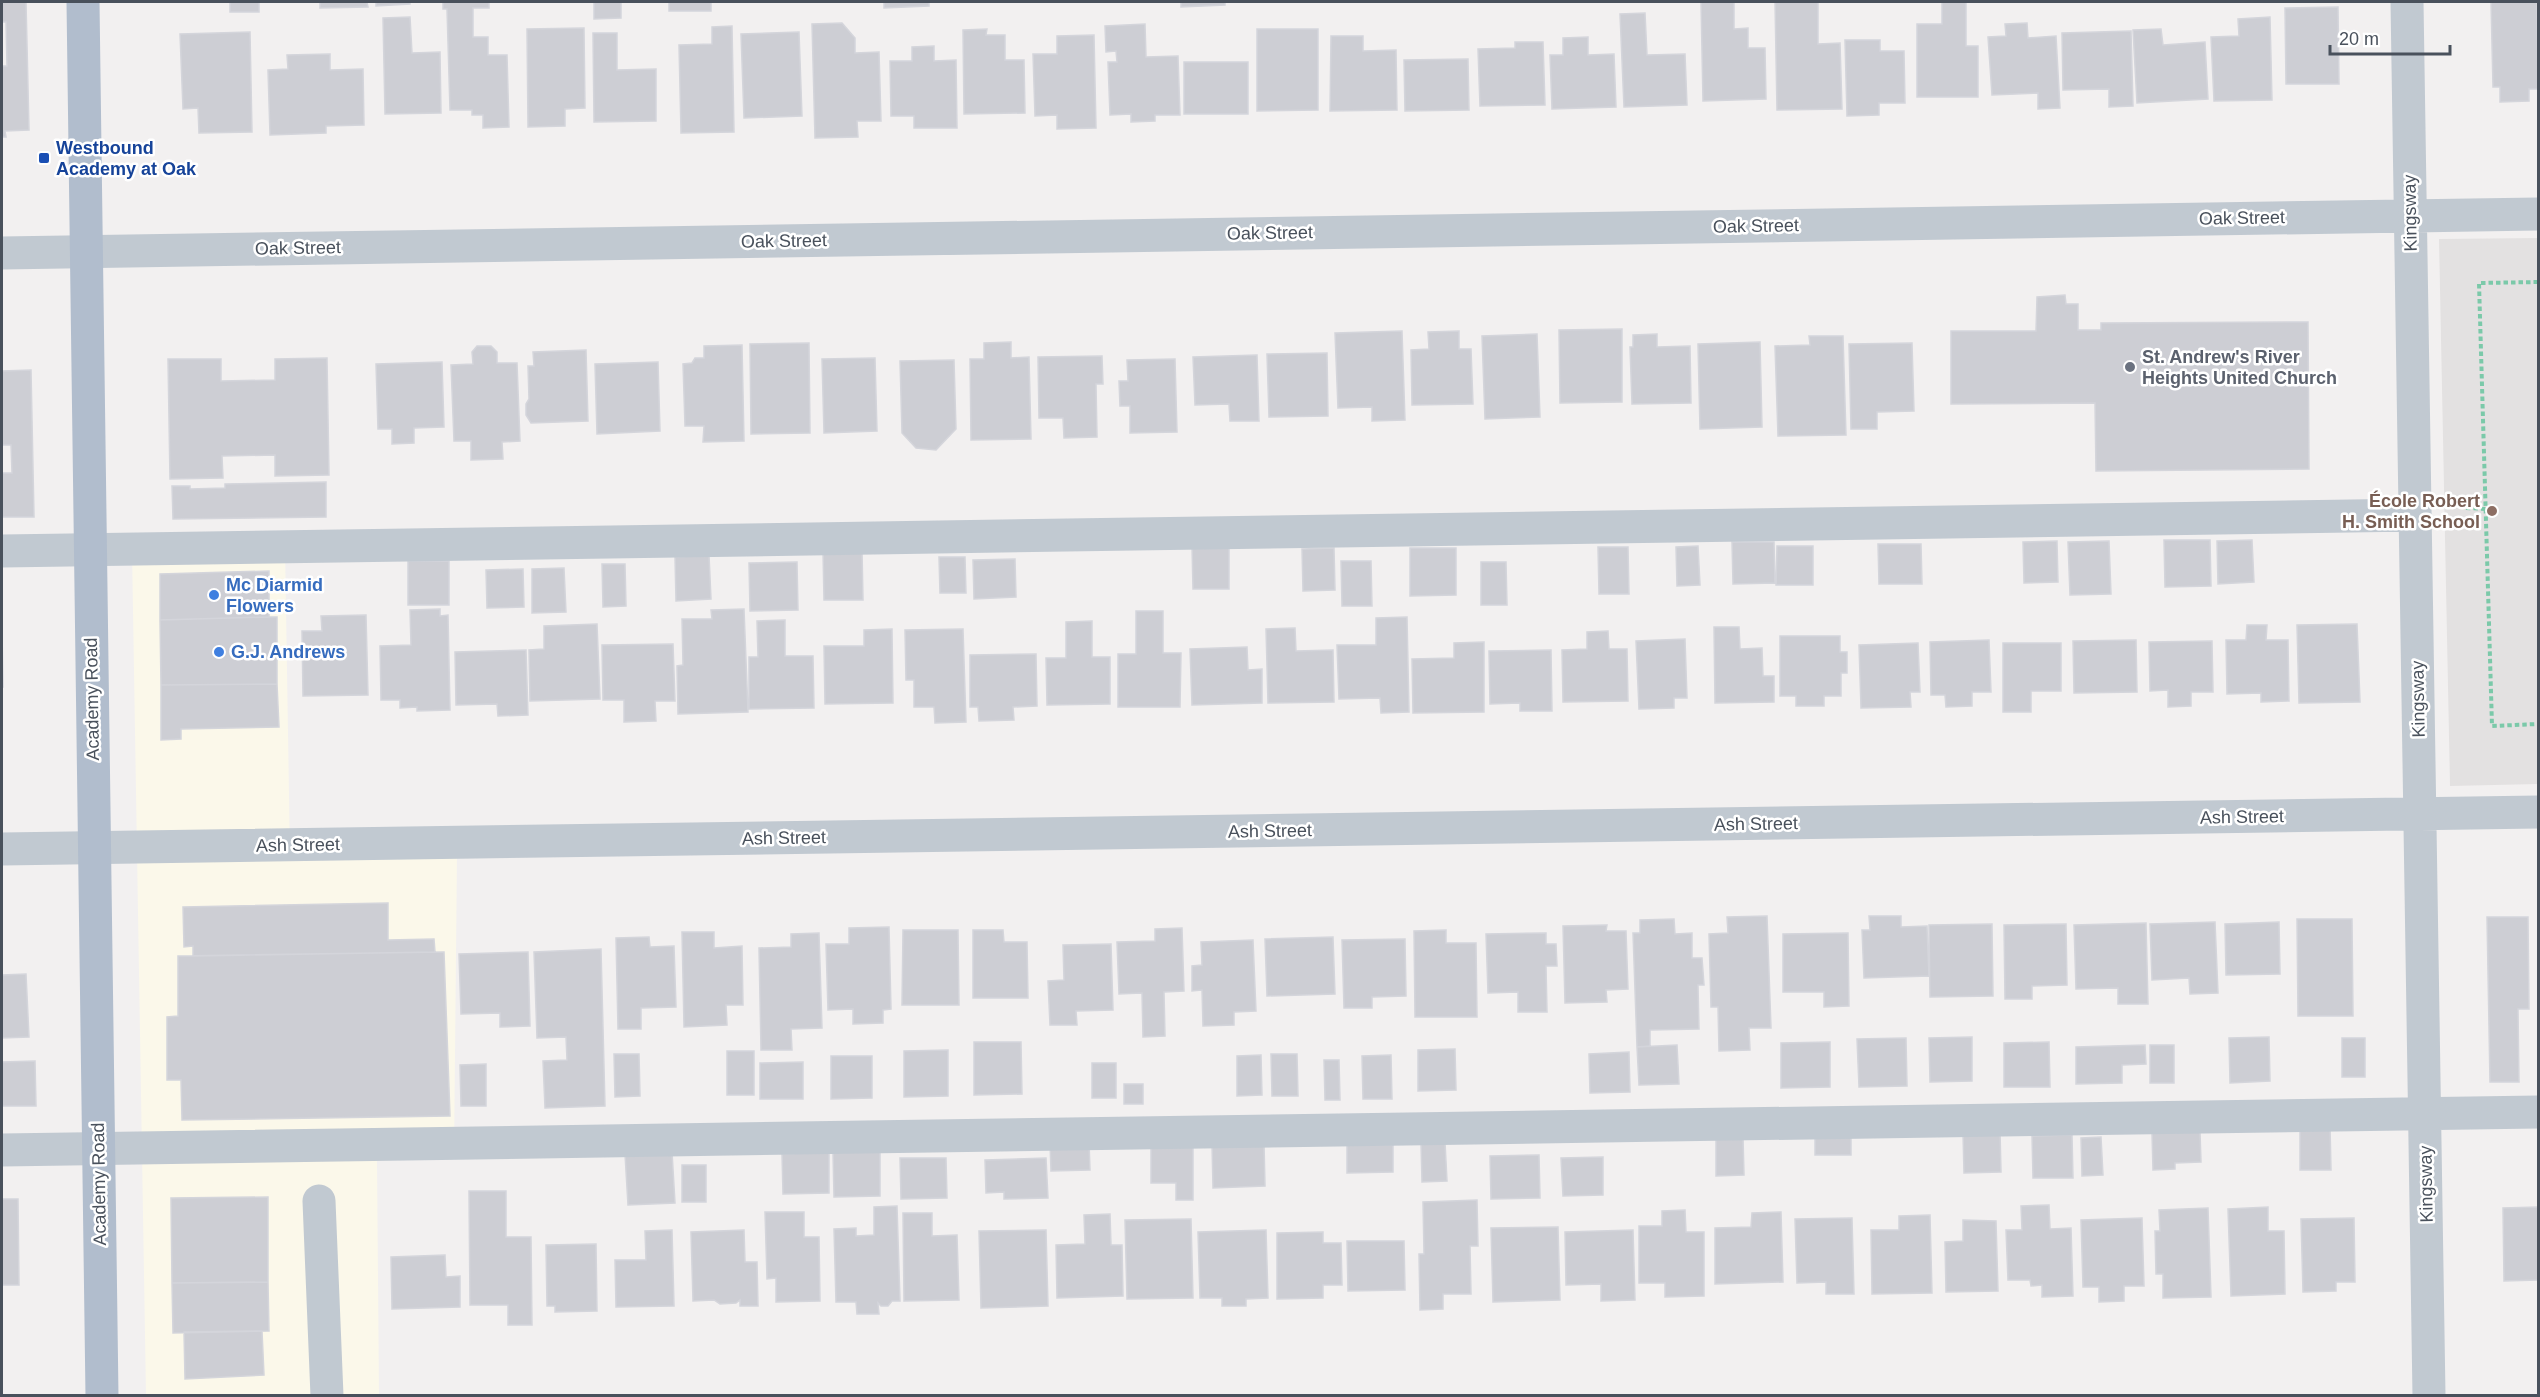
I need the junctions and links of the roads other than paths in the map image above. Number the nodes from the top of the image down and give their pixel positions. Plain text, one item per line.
1 (83, 2) edge
2 (2408, 2) edge
3 (2538, 214) edge
4 (2410, 216) junction
5 (86, 252) junction
6 (2, 253) edge
7 (2415, 515) junction
8 (90, 549) junction
9 (2, 551) edge
10 (2538, 812) edge
11 (2419, 814) junction
12 (94, 848) junction
13 (2, 849) edge
14 (2538, 1112) edge
15 (2424, 1114) junction
16 (99, 1148) junction
17 (2, 1150) edge
18 (319, 1202) dead end
19 (102, 1395) edge
20 (327, 1395) edge
21 (2429, 1395) edge

1 - 5 main road, Academy Road
2 - 4 street, Kingsway
3 - 4 street, Oak Street
4 - 5 street, Oak Street
4 - 7 street, Kingsway
5 - 6 street, Oak Street
5 - 8 main road, Academy Road
7 - 8 street
7 - 11 street, Kingsway
8 - 9 street
8 - 12 main road, Academy Road
10 - 11 street, Ash Street
11 - 12 street, Ash Street
11 - 15 street, Kingsway
12 - 13 street, Ash Street
12 - 16 main road, Academy Road
14 - 15 street
15 - 16 street
15 - 21 street, Kingsway
16 - 17 street
16 - 19 main road, Academy Road
18 - 20 street

